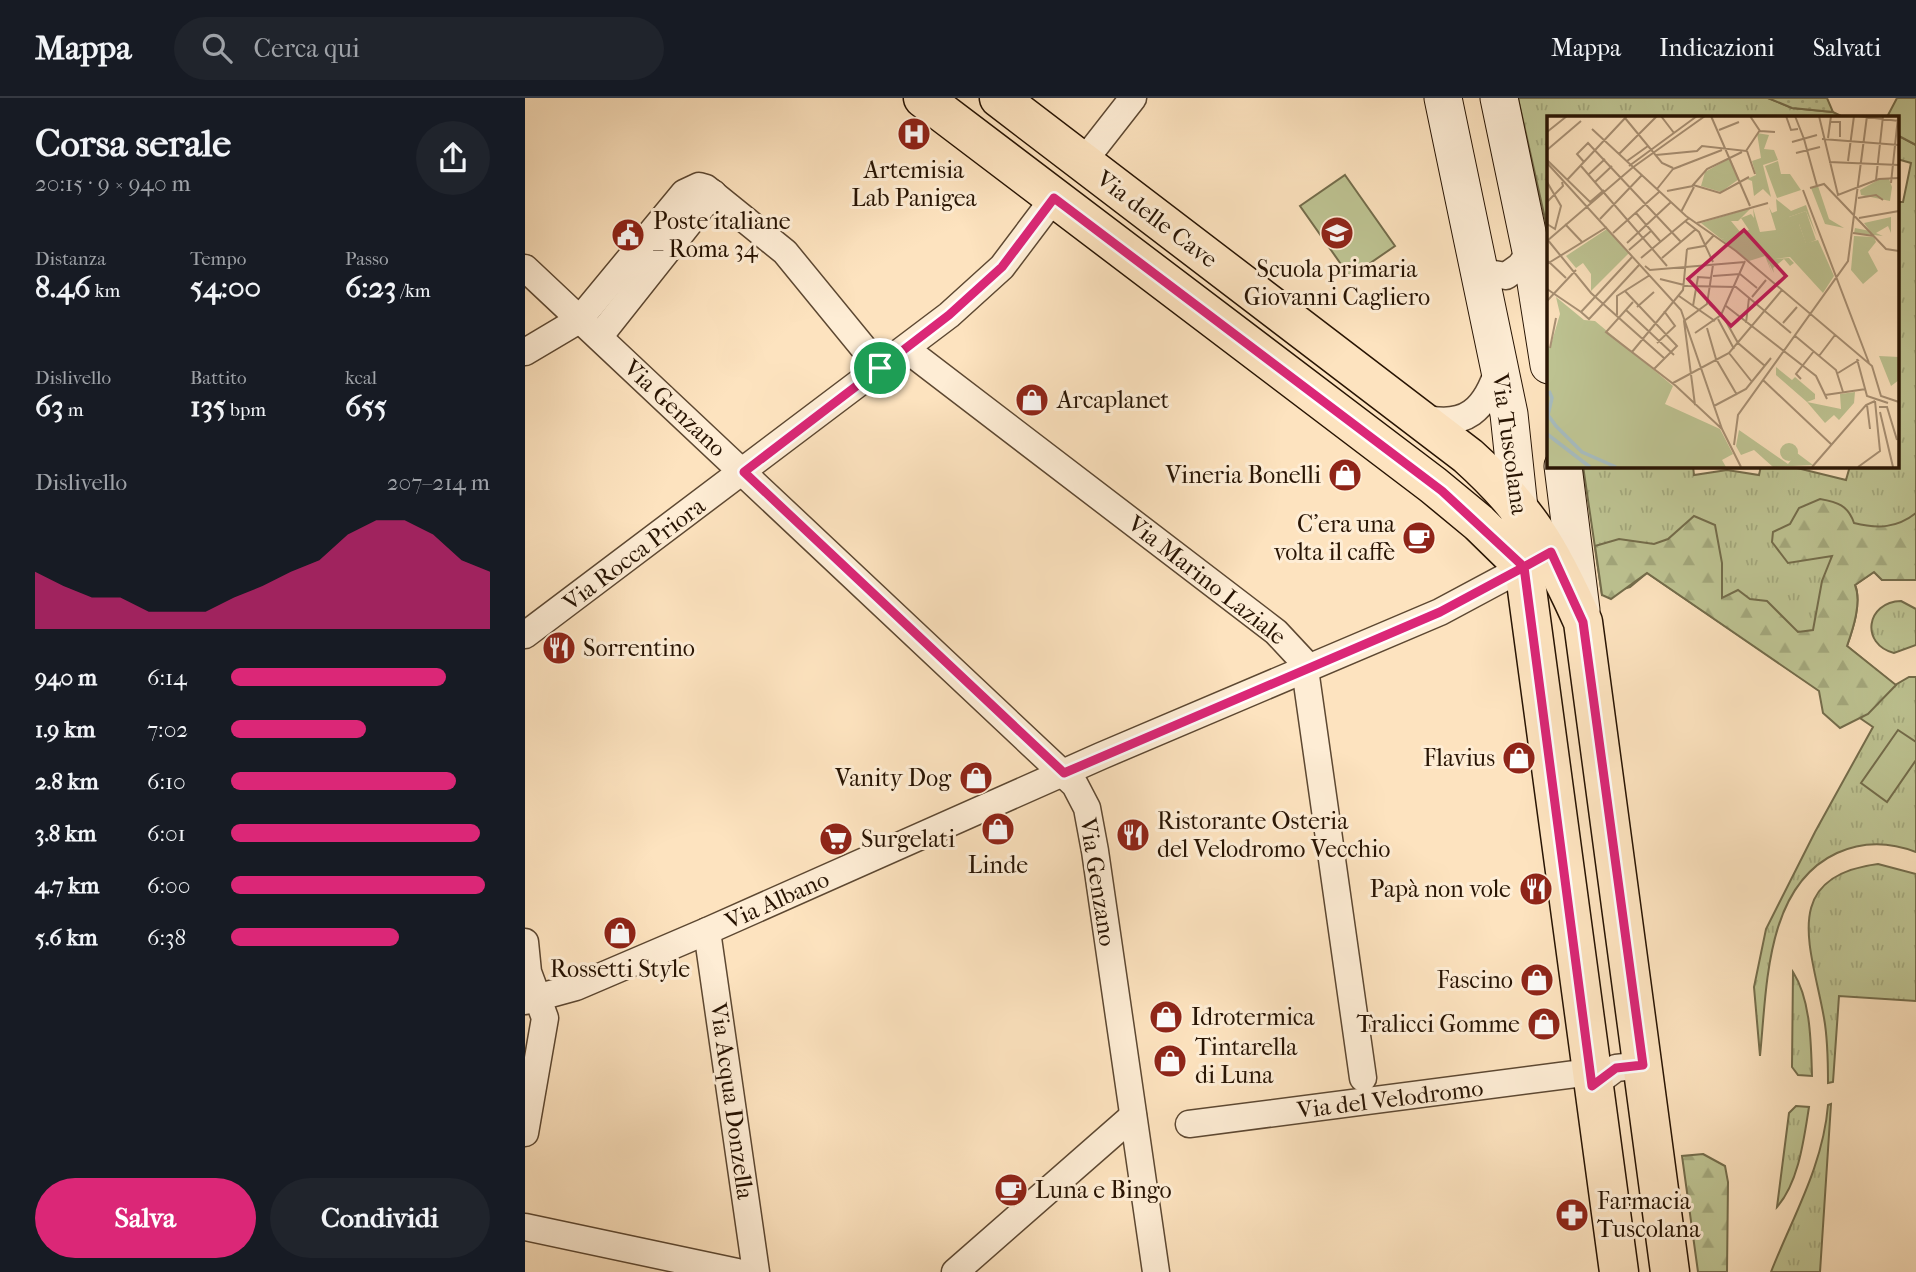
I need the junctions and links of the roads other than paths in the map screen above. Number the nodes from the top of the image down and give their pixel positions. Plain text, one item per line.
1 (923, 98) edge
2 (999, 98) edge
3 (1133, 98) edge
4 (1443, 98) edge
5 (1499, 98) edge
6 (1083, 162) junction
7 (1054, 198) junction
8 (1531, 251) junction
9 (1479, 265) junction
10 (525, 268) edge
11 (589, 328) junction
12 (906, 349) junction
13 (525, 352) edge
14 (1547, 352) edge
15 (1499, 367) junction
16 (880, 368) junction
17 (1415, 416) junction
18 (1563, 467) edge
19 (744, 472) junction
20 (1520, 508) junction
21 (1537, 560) junction
22 (1583, 622) junction
23 (525, 635) edge
24 (1306, 667) junction
25 (1064, 773) junction
26 (707, 931) junction
27 (525, 942) edge
28 (532, 1000) edge
29 (1643, 1065) junction
30 (1363, 1078) dead end
31 (1591, 1079) junction
32 (1133, 1116) junction
33 (1189, 1124) dead end
34 (525, 1133) edge
35 (525, 1227) edge
36 (737, 1272) edge
37 (756, 1272) edge
38 (955, 1272) edge
39 (1156, 1272) edge
40 (1619, 1272) edge
41 (1670, 1272) edge

1 - 7 main road, Via delle Cave
2 - 6 main road, Via delle Cave
3 - 6 street
4 - 9 main road, Via Tuscolana
5 - 8 main road, Via Tuscolana
6 - 7 main road
6 - 17 main road, Via delle Cave
7 - 12 street, Via Rocca Priora
7 - 21 main road, Via delle Cave
8 - 9 street
8 - 14 main road, Via Tuscolana
9 - 15 main road, Via Tuscolana
10 - 11 street, Via Genzano
11 - 13 street
11 - 16 street
11 - 19 street, Via Genzano
12 - 16 street, Via Rocca Priora
12 - 24 street, Via Marino Laziale
15 - 17 street
15 - 20 main road, Via Tuscolana
16 - 19 street, Via Rocca Priora
17 - 20 main road, Via delle Cave
18 - 22 main road, Via Tuscolana
19 - 23 street, Via Rocca Priora
19 - 25 street, Via Genzano
20 - 21 main road, Via delle Cave
21 - 22 main road
21 - 24 street, Via Albano
21 - 31 main road
22 - 29 main road, Via Tuscolana
24 - 25 street, Via Albano
24 - 30 street, Via Marino Laziale
25 - 26 street, Via Albano
25 - 32 street, Via Genzano
26 - 28 street, Via Albano
26 - 37 street, Via Acqua Donzella
27 - 28 street
28 - 34 street
29 - 31 street
29 - 41 main road, Via Tuscolana
31 - 33 street, Via del Velodromo
31 - 40 main road
32 - 38 street
32 - 39 street, Via Genzano
35 - 36 street

